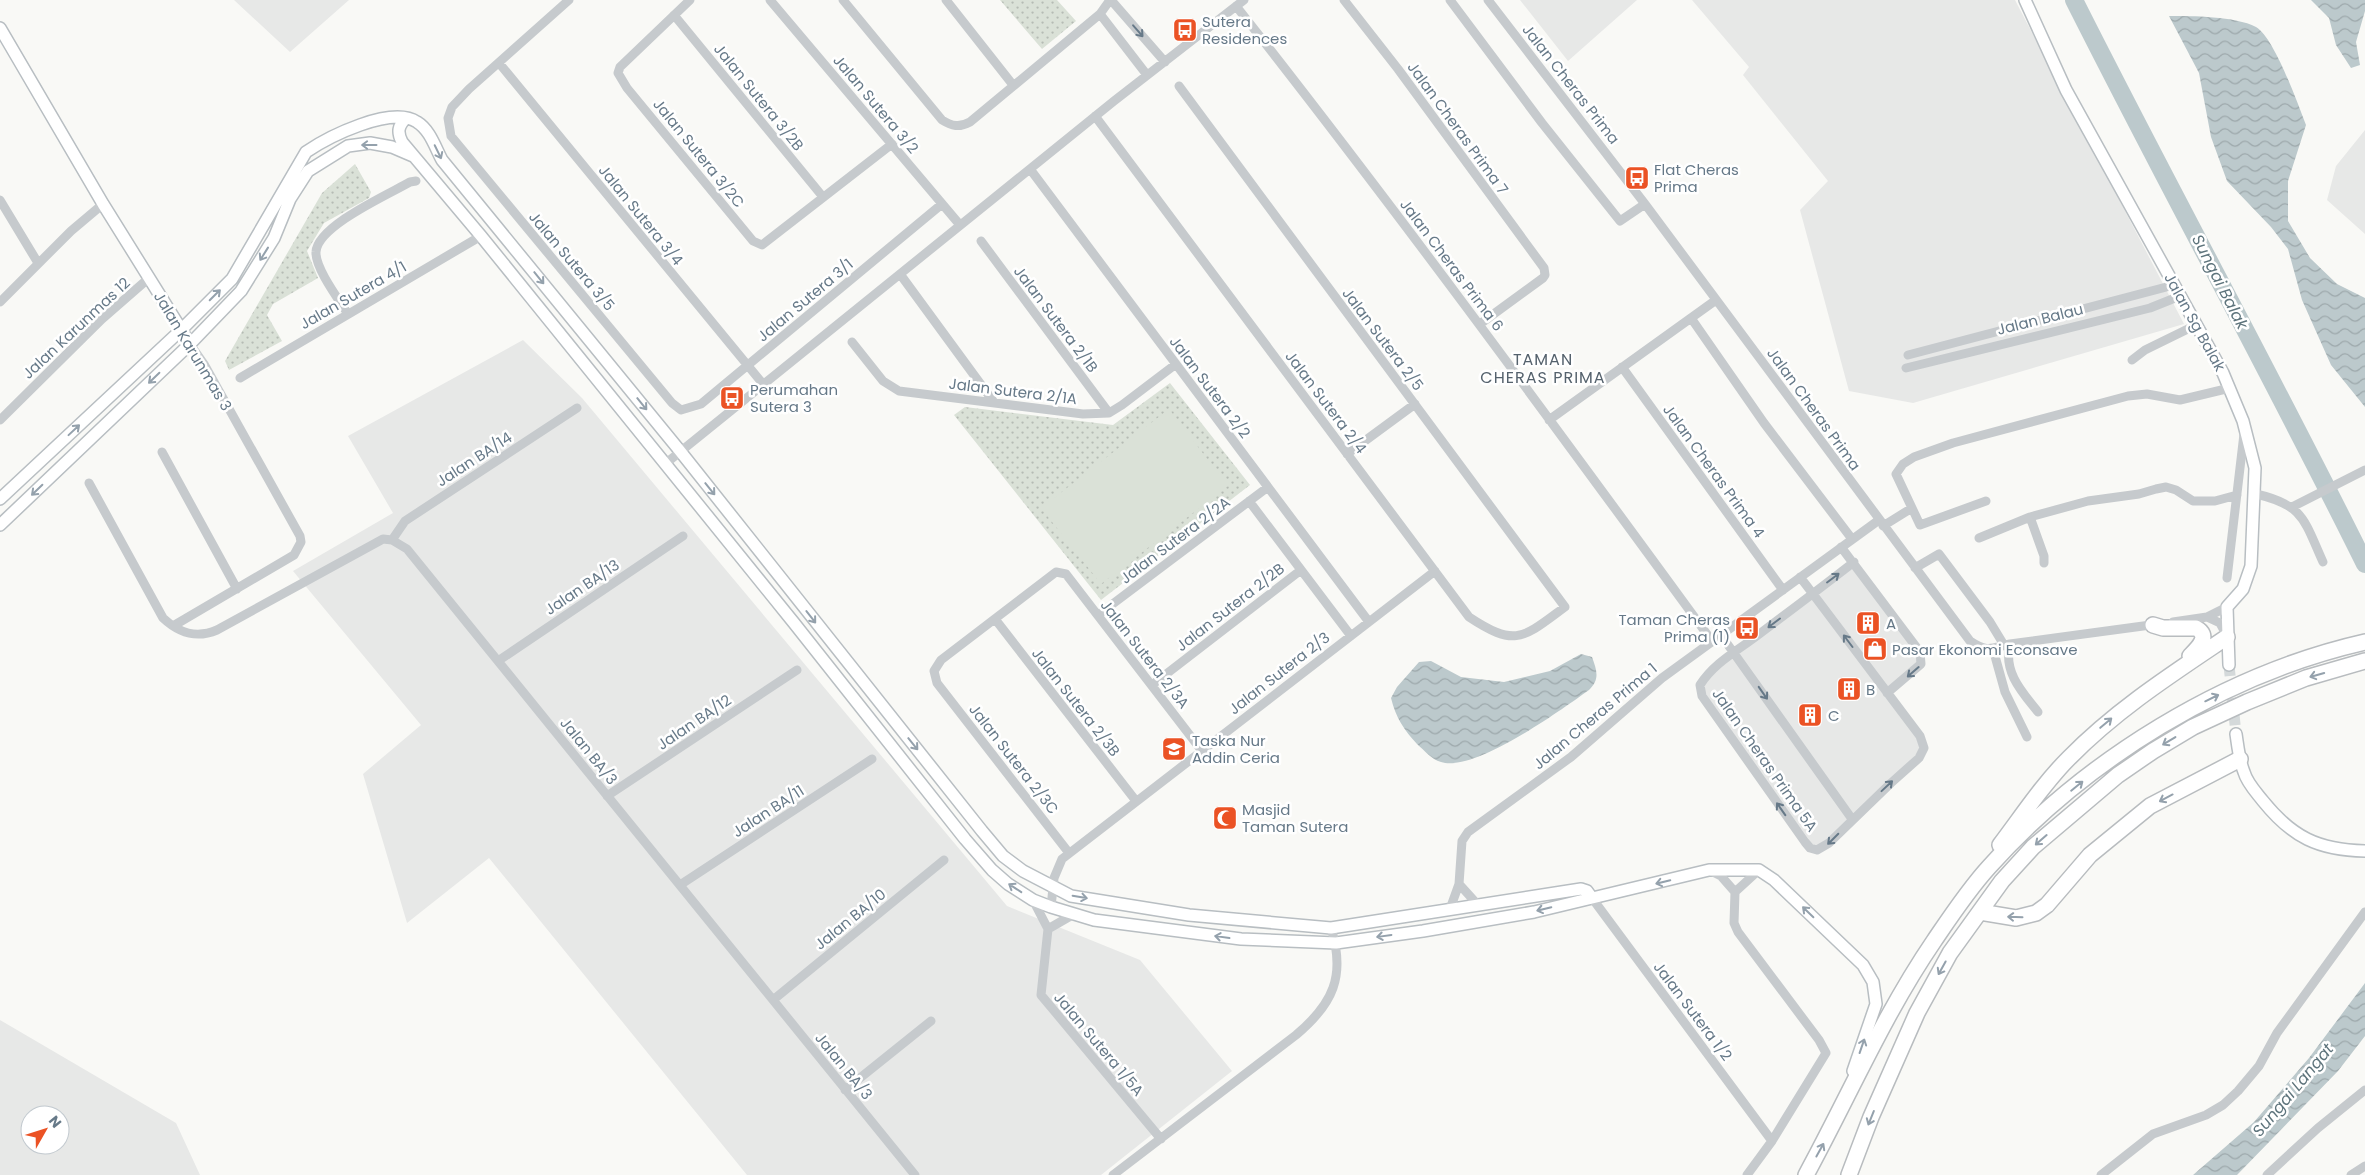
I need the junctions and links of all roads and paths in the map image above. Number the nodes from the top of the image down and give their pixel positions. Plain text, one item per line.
1 (569, 0) edge
2 (690, 0) edge
3 (770, 0) edge
4 (843, 0) edge
5 (946, 0) edge
6 (1111, 0) edge
7 (1344, 0) edge
8 (1450, 0) edge
9 (1488, 0) edge
10 (2025, 0) edge
11 (1240, 3) edge
12 (1100, 14) junction
13 (674, 15) junction
14 (0, 28) edge
15 (1165, 62) junction
16 (499, 63) junction
17 (1147, 75) junction
18 (1013, 85) junction
19 (1179, 86) dead end
20 (1095, 116) junction
21 (406, 118) junction
22 (892, 144) junction
23 (306, 152) junction
24 (331, 155) junction
25 (416, 157) junction
26 (1030, 169) junction
27 (416, 181) dead end
28 (823, 197) junction
29 (0, 200) edge
30 (103, 204) junction
31 (942, 204) junction
32 (1645, 204) junction
33 (960, 225) junction
34 (481, 236) junction
35 (981, 241) dead end
36 (38, 263) junction
37 (900, 274) junction
38 (149, 278) junction
39 (2174, 285) junction
40 (2180, 296) junction
41 (1716, 300) junction
42 (0, 302) edge
43 (348, 314) junction
44 (1691, 318) junction
45 (1480, 324) junction
46 (2196, 325) junction
47 (181, 330) junction
48 (852, 342) dead end
49 (190, 344) junction
50 (1908, 355) dead end
51 (2132, 360) dead end
52 (1176, 364) junction
53 (747, 366) junction
54 (1622, 367) junction
55 (1906, 368) dead end
56 (240, 378) dead end
57 (763, 384) junction
58 (2230, 388) junction
59 (994, 401) junction
60 (1415, 404) junction
61 (577, 408) dead end
62 (681, 410) joint
63 (1109, 413) junction
64 (0, 420) edge
65 (1549, 420) junction
66 (2245, 426) junction
67 (680, 451) junction
68 (162, 452) dead end
69 (1347, 454) junction
70 (665, 464) junction
71 (2364, 470) edge
72 (89, 483) dead end
73 (1268, 487) junction
74 (2256, 494) junction
75 (2237, 495) junction
76 (0, 499) edge
77 (1249, 501) junction
78 (1986, 502) dead end
79 (2292, 507) junction
80 (1910, 510) junction
81 (2030, 517) junction
82 (1885, 522) junction
83 (0, 525) edge
84 (682, 536) dead end
85 (1979, 538) dead end
86 (392, 540) junction
87 (1852, 540) junction
88 (1841, 547) junction
89 (1854, 562) junction
90 (2323, 562) dead end
91 (2044, 563) dead end
92 (1915, 568) junction
93 (1301, 570) junction
94 (1435, 571) junction
95 (1800, 577) junction
96 (2227, 578) dead end
97 (237, 589) junction
98 (1782, 590) junction
99 (1813, 594) junction
100 (1565, 607) joint
101 (2227, 607) junction
102 (1098, 615) junction
103 (2207, 617) junction
104 (995, 619) junction
105 (1369, 622) junction
106 (2153, 625) junction
107 (173, 626) junction
108 (1721, 635) junction
109 (1351, 636) junction
110 (2227, 637) junction
111 (1712, 641) junction
112 (2362, 643) edge
113 (2007, 645) junction
114 (1993, 649) junction
115 (1735, 653) junction
116 (498, 661) junction
117 (2364, 661) edge
118 (2229, 665) tunnel mouth
119 (2180, 669) junction
120 (797, 670) dead end
121 (1152, 685) junction
122 (1887, 693) junction
123 (2038, 712) dead end
124 (2236, 734) tunnel mouth
125 (2027, 737) dead end
126 (1202, 750) junction
127 (872, 759) dead end
128 (2240, 759) junction
129 (607, 796) junction
130 (1136, 801) junction
131 (1852, 819) junction
132 (2365, 851) edge
133 (1069, 853) junction
134 (944, 860) dead end
135 (1989, 866) junction
136 (1709, 870) junction
137 (1759, 870) junction
138 (1459, 884) junction
139 (680, 885) junction
140 (1053, 887) junction
141 (1735, 892) junction
142 (1592, 898) junction
143 (1033, 900) junction
144 (1478, 905) junction
145 (1051, 907) junction
146 (1450, 909) junction
147 (1980, 912) junction
148 (2365, 912) edge
149 (1074, 914) junction
150 (1331, 928) junction
151 (1048, 929) junction
152 (1336, 942) junction
153 (773, 1000) junction
154 (931, 1021) dead end
155 (845, 1090) junction
156 (2365, 1090) edge
157 (1834, 1124) junction
158 (1161, 1139) junction
159 (1772, 1141) junction
160 (2365, 1166) edge
161 (914, 1175) edge
162 (1113, 1175) edge
163 (1746, 1175) edge
164 (1806, 1175) edge
165 (1849, 1175) edge
166 (2101, 1175) edge
167 (2267, 1175) edge
168 (2351, 1175) edge

1 - 16 street
2 - 13 street
3 - 22 street, Jalan Sutera 3/2
4 - 18 street
5 - 18 street
6 - 12 street
6 -> 15 street
7 - 45 street, Jalan Cheras Prima 7
8 - 32 street
9 - 32 street, Jalan Cheras Prima
10 - 39 street, Jalan Sg Balak
11 - 15 street
11 - 45 street, Jalan Cheras Prima 6
12 - 17 street
12 - 18 street
13 - 28 street, Jalan Sutera 3/2B
13 - 28 street, Jalan Sutera 3/2C
14 - 30 street, Jalan Karunmas 3
15 - 17 street
16 - 53 street, Jalan Sutera 3/4
16 - 62 street, Jalan Sutera 3/5
17 - 20 street
19 - 60 street, Jalan Sutera 2/5
20 - 26 street
20 - 69 street, Jalan Sutera 2/4
21 - 23 street
21 - 25 street
21 -> 67 street
22 - 28 street
22 - 31 street, Jalan Sutera 3/2
23 - 24 street
47 -> 23 street
25 -> 24 street
24 -> 49 street
25 - 34 street
26 - 33 street
26 - 52 street, Jalan Sutera 2/2
27 - 43 street
29 - 36 street
30 - 36 street
30 - 38 street, Jalan Karunmas 3
31 - 33 street, Jalan Sutera 3/2
31 - 53 street, Jalan Sutera 3/1
32 - 41 street, Jalan Cheras Prima
33 - 37 street
34 - 43 street, Jalan Sutera 4/1
34 - 70 street
35 - 63 street, Jalan Sutera 2/1B
36 - 42 street
37 - 57 street
37 - 59 street
38 - 47 street, Jalan Karunmas 3
38 - 64 street, Jalan Karunmas 12
39 - 40 street, Jalan Sg Balak
39 - 50 street
40 - 46 street, Jalan Sg Balak
40 - 55 street, Jalan Balau
41 - 44 street
41 - 82 street, Jalan Cheras Prima
43 - 56 street, Jalan Sutera 4/1
44 - 54 street
44 - 87 street
45 - 65 street, Jalan Cheras Prima 6
46 - 51 street
46 - 58 street, Jalan Sg Balak
47 - 49 street, Jalan Karunmas 3
76 -> 47 street
48 - 59 street, Jalan Sutera 2/1A
49 -> 83 street
49 - 97 street, Jalan Karunmas 3
52 - 63 street
52 - 73 street, Jalan Sutera 2/2
53 - 57 street, Jalan Sutera 3/4
53 - 62 street, Jalan Sutera 3/1
54 - 65 street
54 - 98 street, Jalan Cheras Prima 4
57 - 67 street
58 - 66 street, Jalan Sg Balak
58 - 80 street
59 - 63 street, Jalan Sutera 2/1A
60 - 69 street
60 - 100 street, Jalan Sutera 2/5
61 - 86 street, Jalan BA/14
65 - 111 street, Jalan Cheras Prima 6
66 - 74 street, Jalan Sg Balak
66 - 75 street
67 - 70 street
67 -> 140 street
68 - 97 street
69 - 94 street, Jalan Sutera 2/4
143 -> 70 street
71 - 79 street
72 - 107 street
73 - 77 street, Jalan Sutera 2/2A
73 - 105 street, Jalan Sutera 2/2
74 - 79 street
74 - 101 street, Jalan Sg Balak
75 - 81 street
75 - 96 street
77 - 93 street
77 - 102 street, Jalan Sutera 2/2A
78 - 80 street
79 - 90 street
80 - 82 street, Jalan Cheras Prima 1
81 - 85 street
81 - 91 street
82 - 87 street, Jalan Cheras Prima 1
82 - 92 street, Jalan Cheras Prima
84 - 116 street, Jalan BA/13
86 - 107 street
86 - 116 street, Jalan BA/3
87 - 88 street, Jalan Cheras Prima 1
88 - 89 street
88 - 95 street, Jalan Cheras Prima 1
99 -> 89 street
89 -> 122 street
92 - 113 street
92 - 114 street, Jalan Cheras Prima
93 - 109 street
93 - 121 street, Jalan Sutera 2/2B
94 - 100 street, Jalan Sutera 2/4
94 - 105 street, Jalan Sutera 2/3
95 - 98 street, Jalan Cheras Prima 1
95 - 99 street
97 - 107 street, Jalan Karunmas 3
98 - 108 street, Jalan Cheras Prima 1
99 -> 115 street
122 -> 99 street
101 - 103 street
101 - 110 street
102 - 104 street, Jalan Sutera 2/3A
102 - 121 street, Jalan Sutera 2/3A
103 - 106 street
103 - 110 street
104 - 130 street, Jalan Sutera 2/3B
104 - 133 street, Jalan Sutera 2/3C
105 - 109 street, Jalan Sutera 2/3
106 - 113 street
106 - 119 highway
108 - 111 street, Jalan Cheras Prima 1
108 - 115 street
109 - 126 street, Jalan Sutera 2/3
110 - 118 street
110 - 119 highway
111 - 138 street, Jalan Cheras Prima 1
135 -> 112 highway
113 - 114 street
113 - 123 street
114 - 125 street
115 -> 131 street
131 -> 115 street, Jalan Cheras Prima 5A
116 - 129 street, Jalan BA/3
117 -> 147 highway
135 -> 119 highway
120 - 129 street, Jalan BA/12
121 - 126 street, Jalan Sutera 2/3A
131 -> 122 street
124 - 128 street
126 - 130 street, Jalan Sutera 2/3
127 - 139 street, Jalan BA/11
128 - 132 street
128 -> 147 highway
129 - 139 street, Jalan BA/3
130 - 133 street, Jalan Sutera 2/3
133 - 140 street, Jalan Sutera 2/3
134 - 153 street, Jalan BA/10
135 - 157 highway
136 - 137 street
136 - 141 street
136 -> 142 street
137 - 141 street
157 -> 137 street
138 - 144 street
138 - 146 street, Jalan Cheras Prima 1
139 - 153 street, Jalan BA/3
140 - 145 street, Jalan Sutera 2/3
140 -> 150 street
141 - 159 street
142 - 144 street
142 -> 152 street
142 - 159 street, Jalan Sutera 1/2
143 - 145 street
143 - 151 street
144 - 146 street
145 - 149 street
146 - 150 street
147 -> 165 highway
148 - 166 street
149 - 151 street
152 -> 149 street
150 - 152 street
151 - 158 street, Jalan Sutera 1/5A
152 - 158 street
153 - 155 street, Jalan BA/3
154 - 155 street
155 - 161 street, Jalan BA/3
156 - 167 street
164 -> 157 highway
158 - 162 street
159 - 163 street
160 - 168 street

